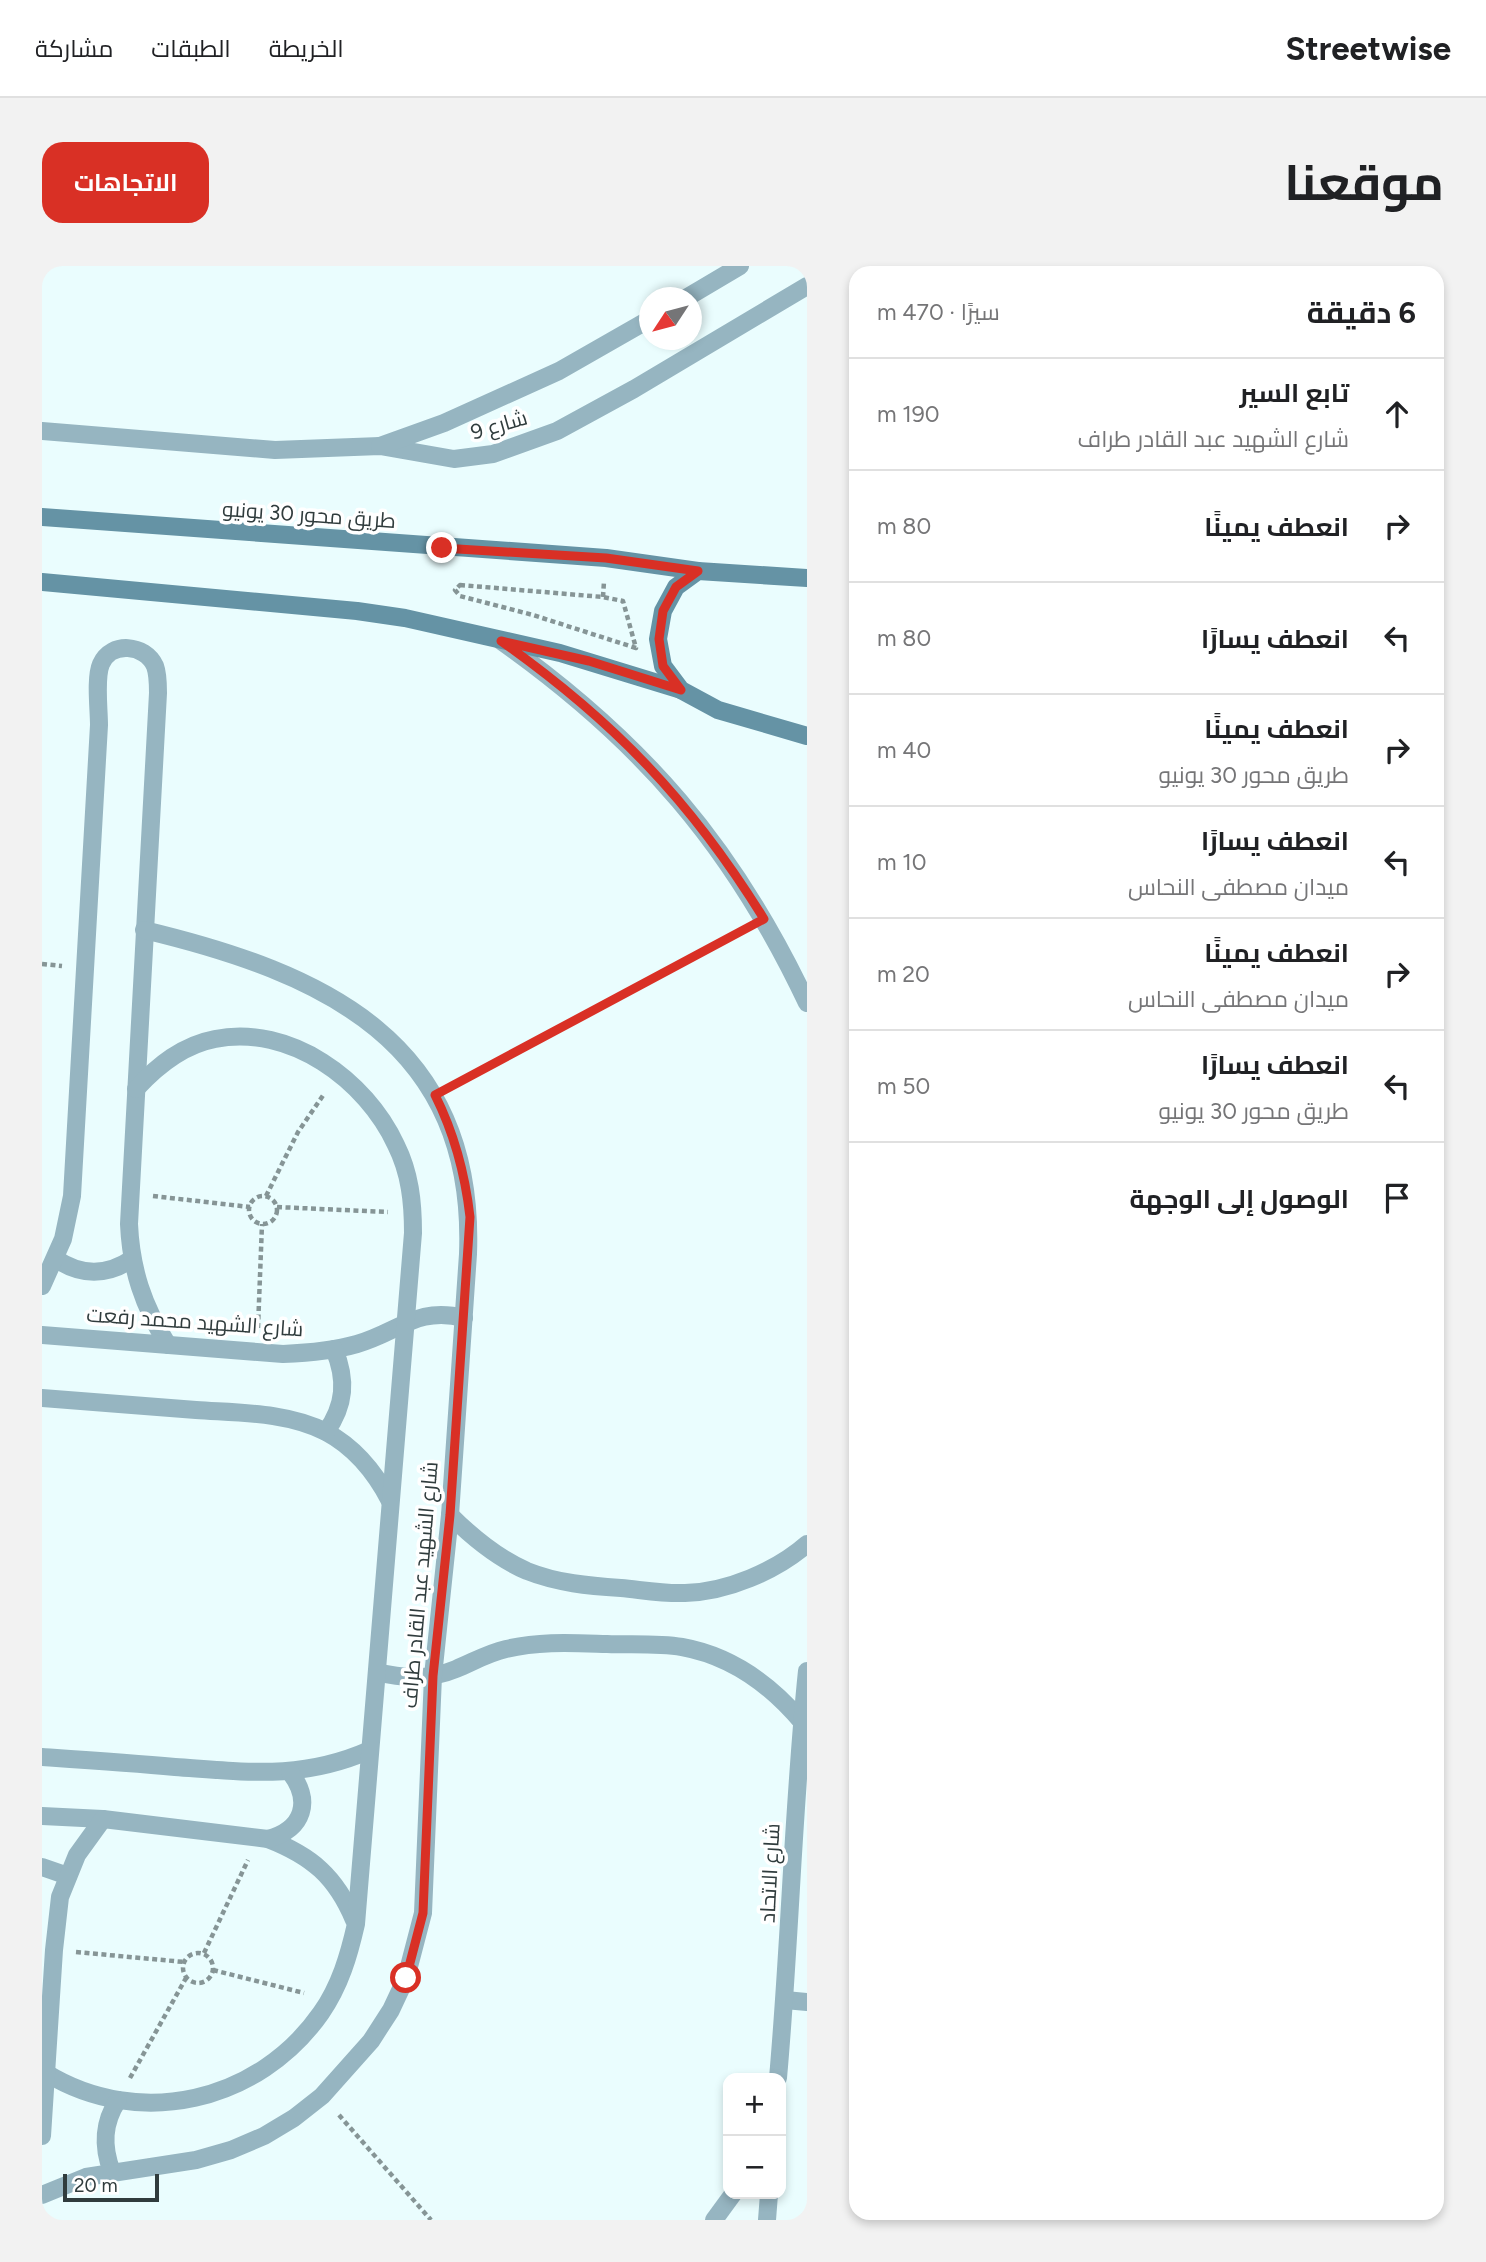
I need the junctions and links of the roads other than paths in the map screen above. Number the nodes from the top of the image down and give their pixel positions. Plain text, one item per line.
1 (740, 266) edge
2 (807, 286) edge
3 (702, 289) edge
4 (639, 325) edge
5 (42, 431) edge
6 (380, 446) junction
7 (42, 517) edge
8 (698, 571) junction
9 (807, 578) edge
10 (42, 582) edge
11 (501, 641) junction
12 (681, 690) junction
13 (807, 736) edge
14 (144, 930) junction
15 (807, 1003) edge
16 (136, 1089) junction
17 (55, 1259) junction
18 (132, 1259) junction
19 (42, 1286) edge
20 (464, 1318) junction
21 (407, 1322) junction
22 (42, 1335) edge
23 (168, 1345) junction
24 (334, 1349) junction
25 (42, 1398) edge
26 (326, 1432) junction
27 (390, 1501) junction
28 (450, 1515) junction
29 (807, 1544) edge
30 (807, 1671) edge
31 (377, 1672) junction
32 (433, 1676) junction
33 (802, 1722) junction
34 (370, 1750) junction
35 (42, 1757) edge
36 (290, 1772) junction
37 (42, 1816) edge
38 (103, 1819) junction
39 (263, 1838) junction
40 (42, 1867) edge
41 (68, 1875) junction
42 (356, 1924) junction
43 (798, 1949) edge
44 (785, 2000) junction
45 (807, 2002) edge
46 (46, 2073) junction
47 (778, 2073) edge
48 (118, 2100) junction
49 (42, 2136) edge
50 (112, 2172) junction
51 (42, 2195) edge
52 (730, 2199) edge
53 (769, 2199) edge
54 (715, 2220) edge
55 (767, 2220) edge

1 - 3 street
2 - 6 street, شارع 9
4 - 6 street, شارع 9
5 - 6 street
7 - 8 street, طريق محور 30 يونيو
8 - 9 street, طريق محور 30 يونيو
8 - 12 street
10 - 11 street
11 - 12 street
11 - 15 street
12 - 13 street
14 - 16 street
14 - 17 street
14 - 20 street, شارع الشهيد عبد القادر طراف
16 - 18 street
16 - 21 street, شارع الشهيد عبد القادر طراف
17 - 18 street
17 - 19 street
18 - 23 street
20 - 21 street, شارع الشهيد محمد رفعت
20 - 28 street, شارع الشهيد عبد القادر طراف
21 - 24 street, شارع الشهيد محمد رفعت
21 - 27 street, شارع الشهيد عبد القادر طراف
22 - 23 street, شارع الشهيد محمد رفعت
23 - 24 street, شارع الشهيد محمد رفعت
24 - 26 street
25 - 26 street
26 - 27 street
27 - 31 street, شارع الشهيد عبد القادر طراف
28 - 29 street
28 - 32 street, شارع الشهيد عبد القادر طراف
30 - 33 street, شارع الاتحاد
31 - 32 street
31 - 34 street, شارع الشهيد عبد القادر طراف
32 - 33 street
32 - 50 street, شارع الشهيد عبد القادر طراف
33 - 43 street, شارع الاتحاد
34 - 36 street
34 - 42 street, شارع الشهيد عبد القادر طراف
35 - 36 street
36 - 39 street
37 - 38 street
38 - 39 street
38 - 41 street
39 - 42 street
40 - 41 street
41 - 46 street
42 - 48 street, شارع الشهيد عبد القادر طراف
43 - 44 street, شارع الاتحاد
44 - 45 street
44 - 47 street, شارع الاتحاد
46 - 48 street, شارع الشهيد عبد القادر طراف
46 - 49 street
48 - 50 street
50 - 51 street, شارع الشهيد عبد القادر طراف
52 - 54 street
53 - 55 street

